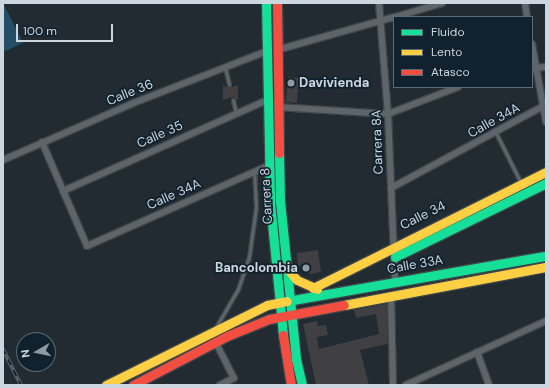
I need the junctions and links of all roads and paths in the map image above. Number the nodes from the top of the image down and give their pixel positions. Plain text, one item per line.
1 (266, 3) edge
2 (278, 3) edge
3 (379, 3) edge
4 (442, 3) edge
5 (525, 3) edge
6 (398, 16) edge
7 (527, 16) edge
8 (393, 18) edge
9 (381, 21) junction
10 (277, 50) junction
11 (267, 51) junction
12 (533, 56) edge
13 (225, 67) junction
14 (546, 67) edge
15 (534, 68) edge
16 (229, 85) dead end
17 (455, 88) edge
18 (233, 100) dead end
19 (267, 100) junction
20 (543, 106) junction
21 (277, 107) junction
22 (236, 113) junction
23 (388, 114) junction
24 (546, 122) edge
25 (496, 133) junction
26 (42, 142) junction
27 (3, 160) edge
28 (270, 165) junction
29 (254, 172) junction
30 (546, 172) edge
31 (521, 183) junction
32 (546, 183) edge
33 (391, 188) junction
34 (63, 191) junction
35 (489, 198) junction
36 (493, 208) junction
37 (394, 245) junction
38 (546, 256) edge
39 (395, 257) junction
40 (286, 266) junction
41 (546, 267) edge
42 (395, 281) junction
43 (365, 286) junction
44 (313, 288) junction
45 (334, 292) junction
46 (391, 295) junction
47 (279, 303) junction
48 (290, 307) junction
49 (280, 316) junction
50 (546, 321) edge
51 (212, 333) junction
52 (216, 342) junction
53 (477, 352) junction
54 (146, 365) junction
55 (151, 376) junction
56 (106, 385) edge
57 (133, 385) edge
58 (220, 385) edge
59 (291, 385) edge
60 (302, 385) edge
61 (393, 385) edge
62 (406, 385) edge
63 (489, 385) edge

1 - 11 main road, Carrera 8
2 - 10 main road, Carrera 8
3 - 9 street, Carrera 8A
4 - 6 street
5 - 7 street
8 - 9 street
9 - 10 street
9 - 23 street, Carrera 8A
10 - 21 main road, Carrera 8
11 - 13 street, Calle 36
11 - 19 main road, Carrera 8
12 - 15 street
13 - 16 lane
13 - 26 street, Calle 36
14 - 15 street
15 - 20 street
17 - 23 street
18 - 22 lane
19 - 22 street, Calle 35
19 - 28 main road, Carrera 8
20 - 24 street
20 - 25 street, Calle 34A
21 - 23 street
21 - 40 main road, Carrera 8
22 - 34 street, Calle 35
23 - 33 street, Carrera 8A
25 - 31 lane
25 - 33 street, Calle 34A
26 - 27 street, Calle 36
26 - 34 street
28 - 29 street, Calle 34A
28 - 47 main road, Carrera 8
29 - 34 street, Calle 34A
29 - 51 lane
30 - 31 main road, Calle 34
31 - 35 main road, Calle 34
32 - 36 main road, Calle 34
33 - 37 street, Carrera 8A
35 - 36 main road
35 - 37 main road, Calle 34
36 - 39 main road, Calle 34
37 - 39 street, Carrera 8A
37 - 44 main road, Calle 34
38 - 42 main road, Calle 33A
39 - 42 street, Carrera 8A
40 - 44 main road
40 - 48 main road, Carrera 8
41 - 46 main road, Calle 33A
42 - 43 main road, Calle 33A
43 - 45 main road, Calle 33A
43 - 48 main road
44 - 45 main road
45 - 48 main road, Calle 33A
46 - 48 main road, Calle 33A
46 - 61 street
47 - 48 main road
47 - 49 main road, Carrera 8
47 - 51 main road
48 - 49 main road
48 - 60 main road, Carrera 8
49 - 52 main road
49 - 59 main road, Carrera 8
50 - 53 street
51 - 54 main road
52 - 55 main road
52 - 58 street
53 - 62 street
53 - 63 street
54 - 55 main road
54 - 56 main road
55 - 57 main road

